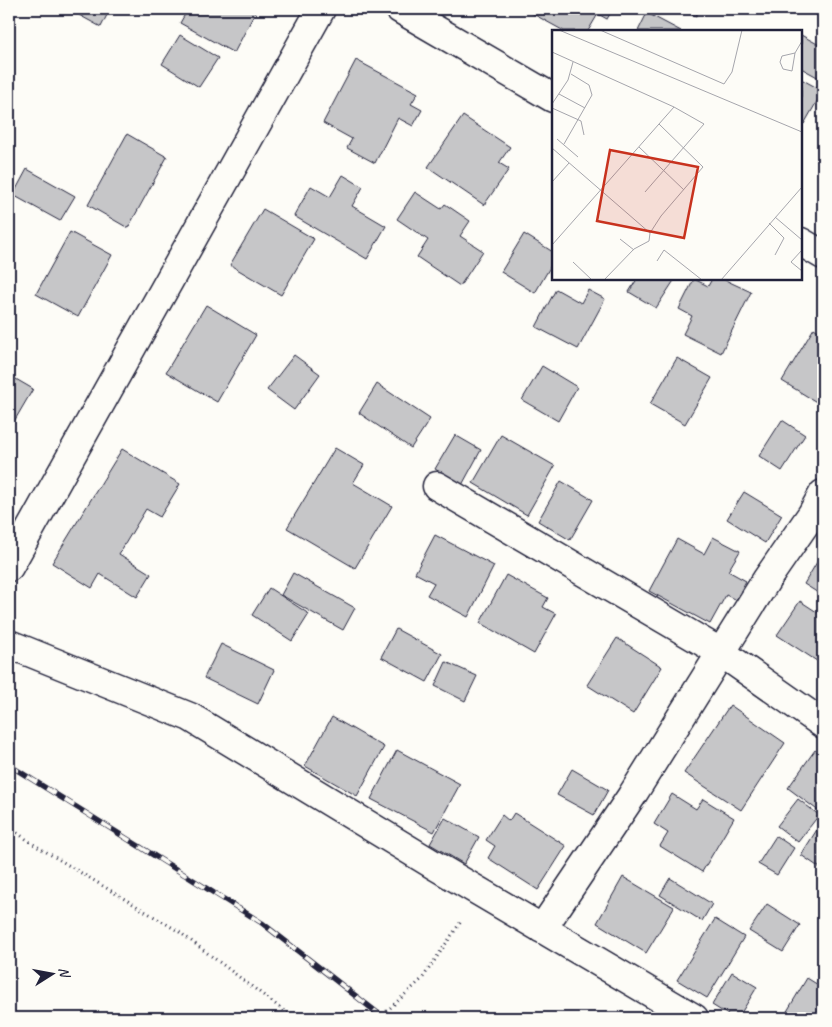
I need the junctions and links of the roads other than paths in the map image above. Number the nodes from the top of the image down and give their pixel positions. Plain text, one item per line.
1 (321, 9) edge
2 (400, 9) edge
3 (552, 97) edge
4 (802, 243) edge
5 (823, 255) edge
6 (436, 486) dead end
7 (823, 494) edge
8 (9, 567) edge
9 (9, 644) edge
10 (722, 653) junction
11 (823, 724) edge
12 (542, 929) junction
13 (694, 1018) edge

1 - 8 street
2 - 3 street
4 - 5 street
6 - 10 street
7 - 10 street
9 - 12 street
10 - 11 street
10 - 12 street
12 - 13 street

